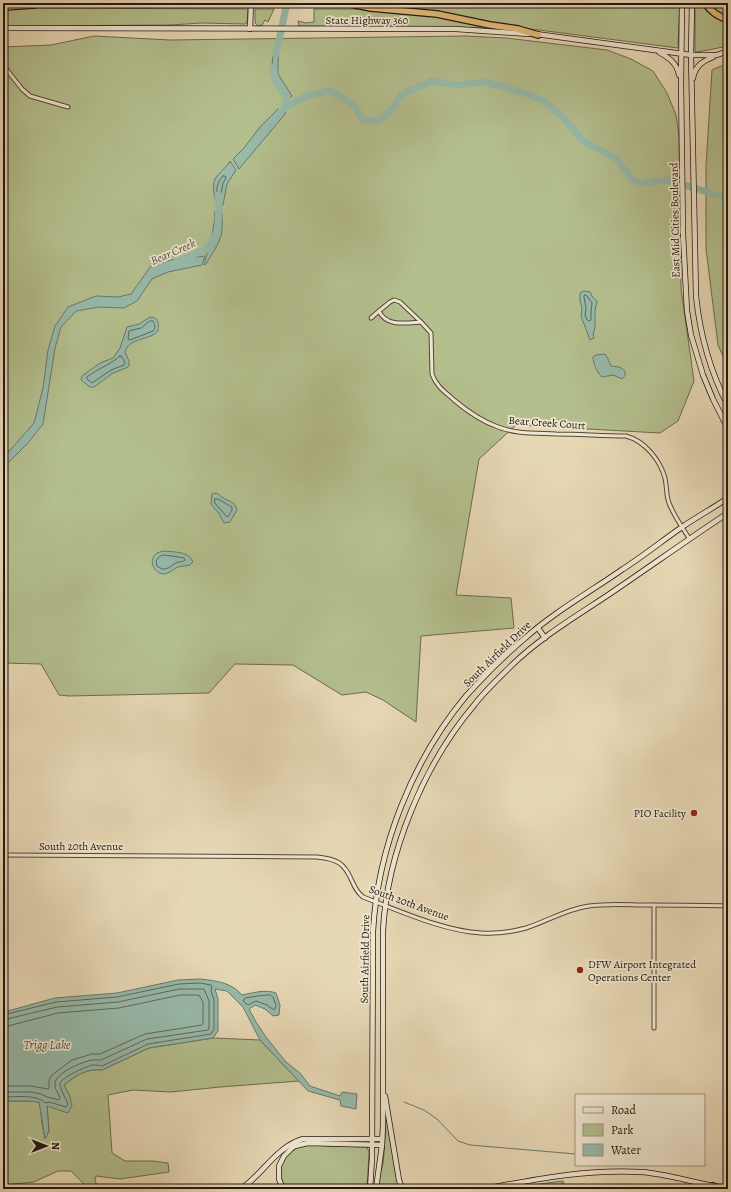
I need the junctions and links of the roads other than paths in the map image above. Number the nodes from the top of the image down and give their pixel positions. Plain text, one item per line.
1 (41, 3) edge
2 (251, 3) edge
3 (346, 3) edge
4 (682, 3) edge
5 (692, 3) edge
6 (705, 3) edge
7 (3, 8) edge
8 (728, 20) edge
9 (3, 28) edge
10 (250, 28) junction
11 (538, 35) junction
12 (657, 51) junction
13 (728, 51) edge
14 (681, 53) junction
15 (691, 55) junction
16 (717, 55) junction
17 (3, 65) edge
18 (681, 83) junction
19 (691, 99) junction
20 (68, 107) dead end
21 (379, 311) junction
22 (370, 318) dead end
23 (421, 322) junction
24 (728, 406) edge
25 (728, 429) edge
26 (728, 498) edge
27 (728, 513) edge
28 (682, 528) junction
29 (689, 538) junction
30 (538, 628) junction
31 (545, 638) junction
32 (3, 855) edge
33 (376, 902) junction
34 (654, 905) junction
35 (385, 906) junction
36 (728, 906) edge
37 (654, 1028) dead end
38 (383, 1078) junction
39 (382, 1139) junction
40 (372, 1142) junction
41 (382, 1145) junction
42 (716, 1188) edge
43 (728, 1188) edge
44 (241, 1189) edge
45 (283, 1189) edge
46 (370, 1189) edge
47 (376, 1189) edge
48 (402, 1189) edge
49 (471, 1189) edge
50 (486, 1189) edge

1 - 7 highway
2 - 10 main road
3 - 11 highway
4 - 14 main road, East Mid Cities Boulevard
5 - 15 main road, East Mid Cities Boulevard
6 - 8 highway
9 - 10 main road, State Highway 360
10 - 11 main road, State Highway 360
11 - 12 main road, State Highway 360
12 - 14 main road, State Highway 360
12 - 18 main road
13 - 16 main road, State Highway 360
14 - 15 main road, State Highway 360
14 - 18 main road, East Mid Cities Boulevard
15 - 16 main road, State Highway 360
15 - 19 main road, East Mid Cities Boulevard
16 - 19 main road
17 - 20 street
18 - 25 main road, East Mid Cities Boulevard
19 - 24 main road, East Mid Cities Boulevard
21 - 22 street, Bear Creek Court
21 - 23 street
21 - 23 street, Bear Creek Court
23 - 28 street, Bear Creek Court
26 - 28 main road, South Airfield Drive
27 - 29 main road, South Airfield Drive
28 - 29 street, Bear Creek Court
28 - 30 main road, South Airfield Drive
29 - 31 main road, South Airfield Drive
30 - 31 main road
30 - 33 main road, South Airfield Drive
31 - 35 main road, South Airfield Drive
32 - 33 street, South 20th Avenue
33 - 35 street, South 20th Avenue
33 - 40 main road, South Airfield Drive
34 - 35 street, South 20th Avenue
34 - 36 street, South 20th Avenue
34 - 37 street
35 - 38 main road, South Airfield Drive
38 - 39 main road, South Airfield Drive
38 - 48 main road
39 - 40 main road
39 - 41 main road, South Airfield Drive
40 - 41 main road
40 - 44 main road
40 - 45 main road
40 - 46 main road, South Airfield Drive
41 - 47 main road, South Airfield Drive
42 - 43 main road
42 - 50 main road
49 - 50 main road

